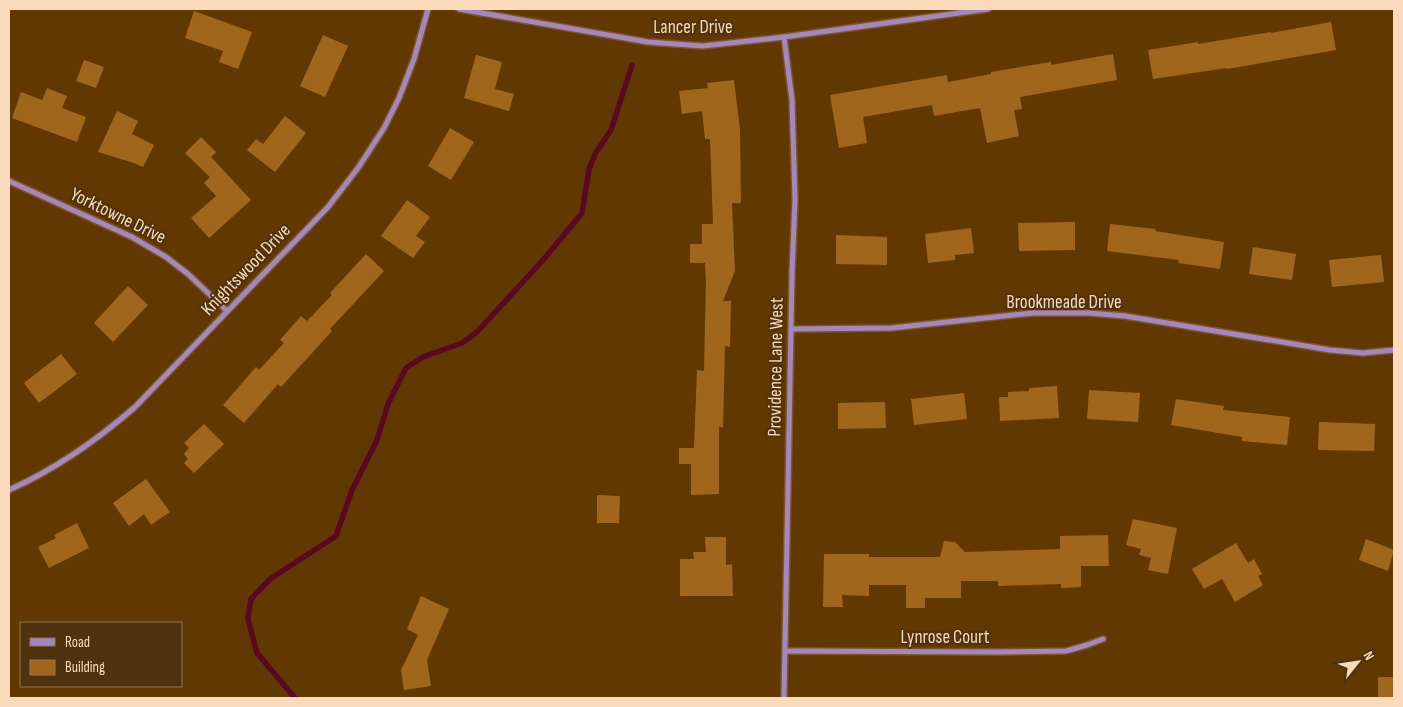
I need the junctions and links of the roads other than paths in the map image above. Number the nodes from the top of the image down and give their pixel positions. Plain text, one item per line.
1 (428, 9) edge
2 (459, 9) edge
3 (988, 9) edge
4 (784, 37) junction
5 (9, 181) edge
6 (227, 312) junction
7 (791, 329) junction
8 (1394, 350) edge
9 (9, 490) edge
10 (1103, 638) dead end
11 (785, 652) junction
12 (784, 698) edge

1 - 6 street, Knightswood Drive
2 - 4 street, Lancer Drive
3 - 4 street, Lancer Drive
4 - 7 street, Providence Lane West
5 - 6 street, Yorktowne Drive
6 - 9 street, Knightswood Drive
7 - 8 street, Brookmeade Drive
7 - 11 street, Providence Lane West
10 - 11 street, Lynrose Court
11 - 12 street, Providence Lane West

